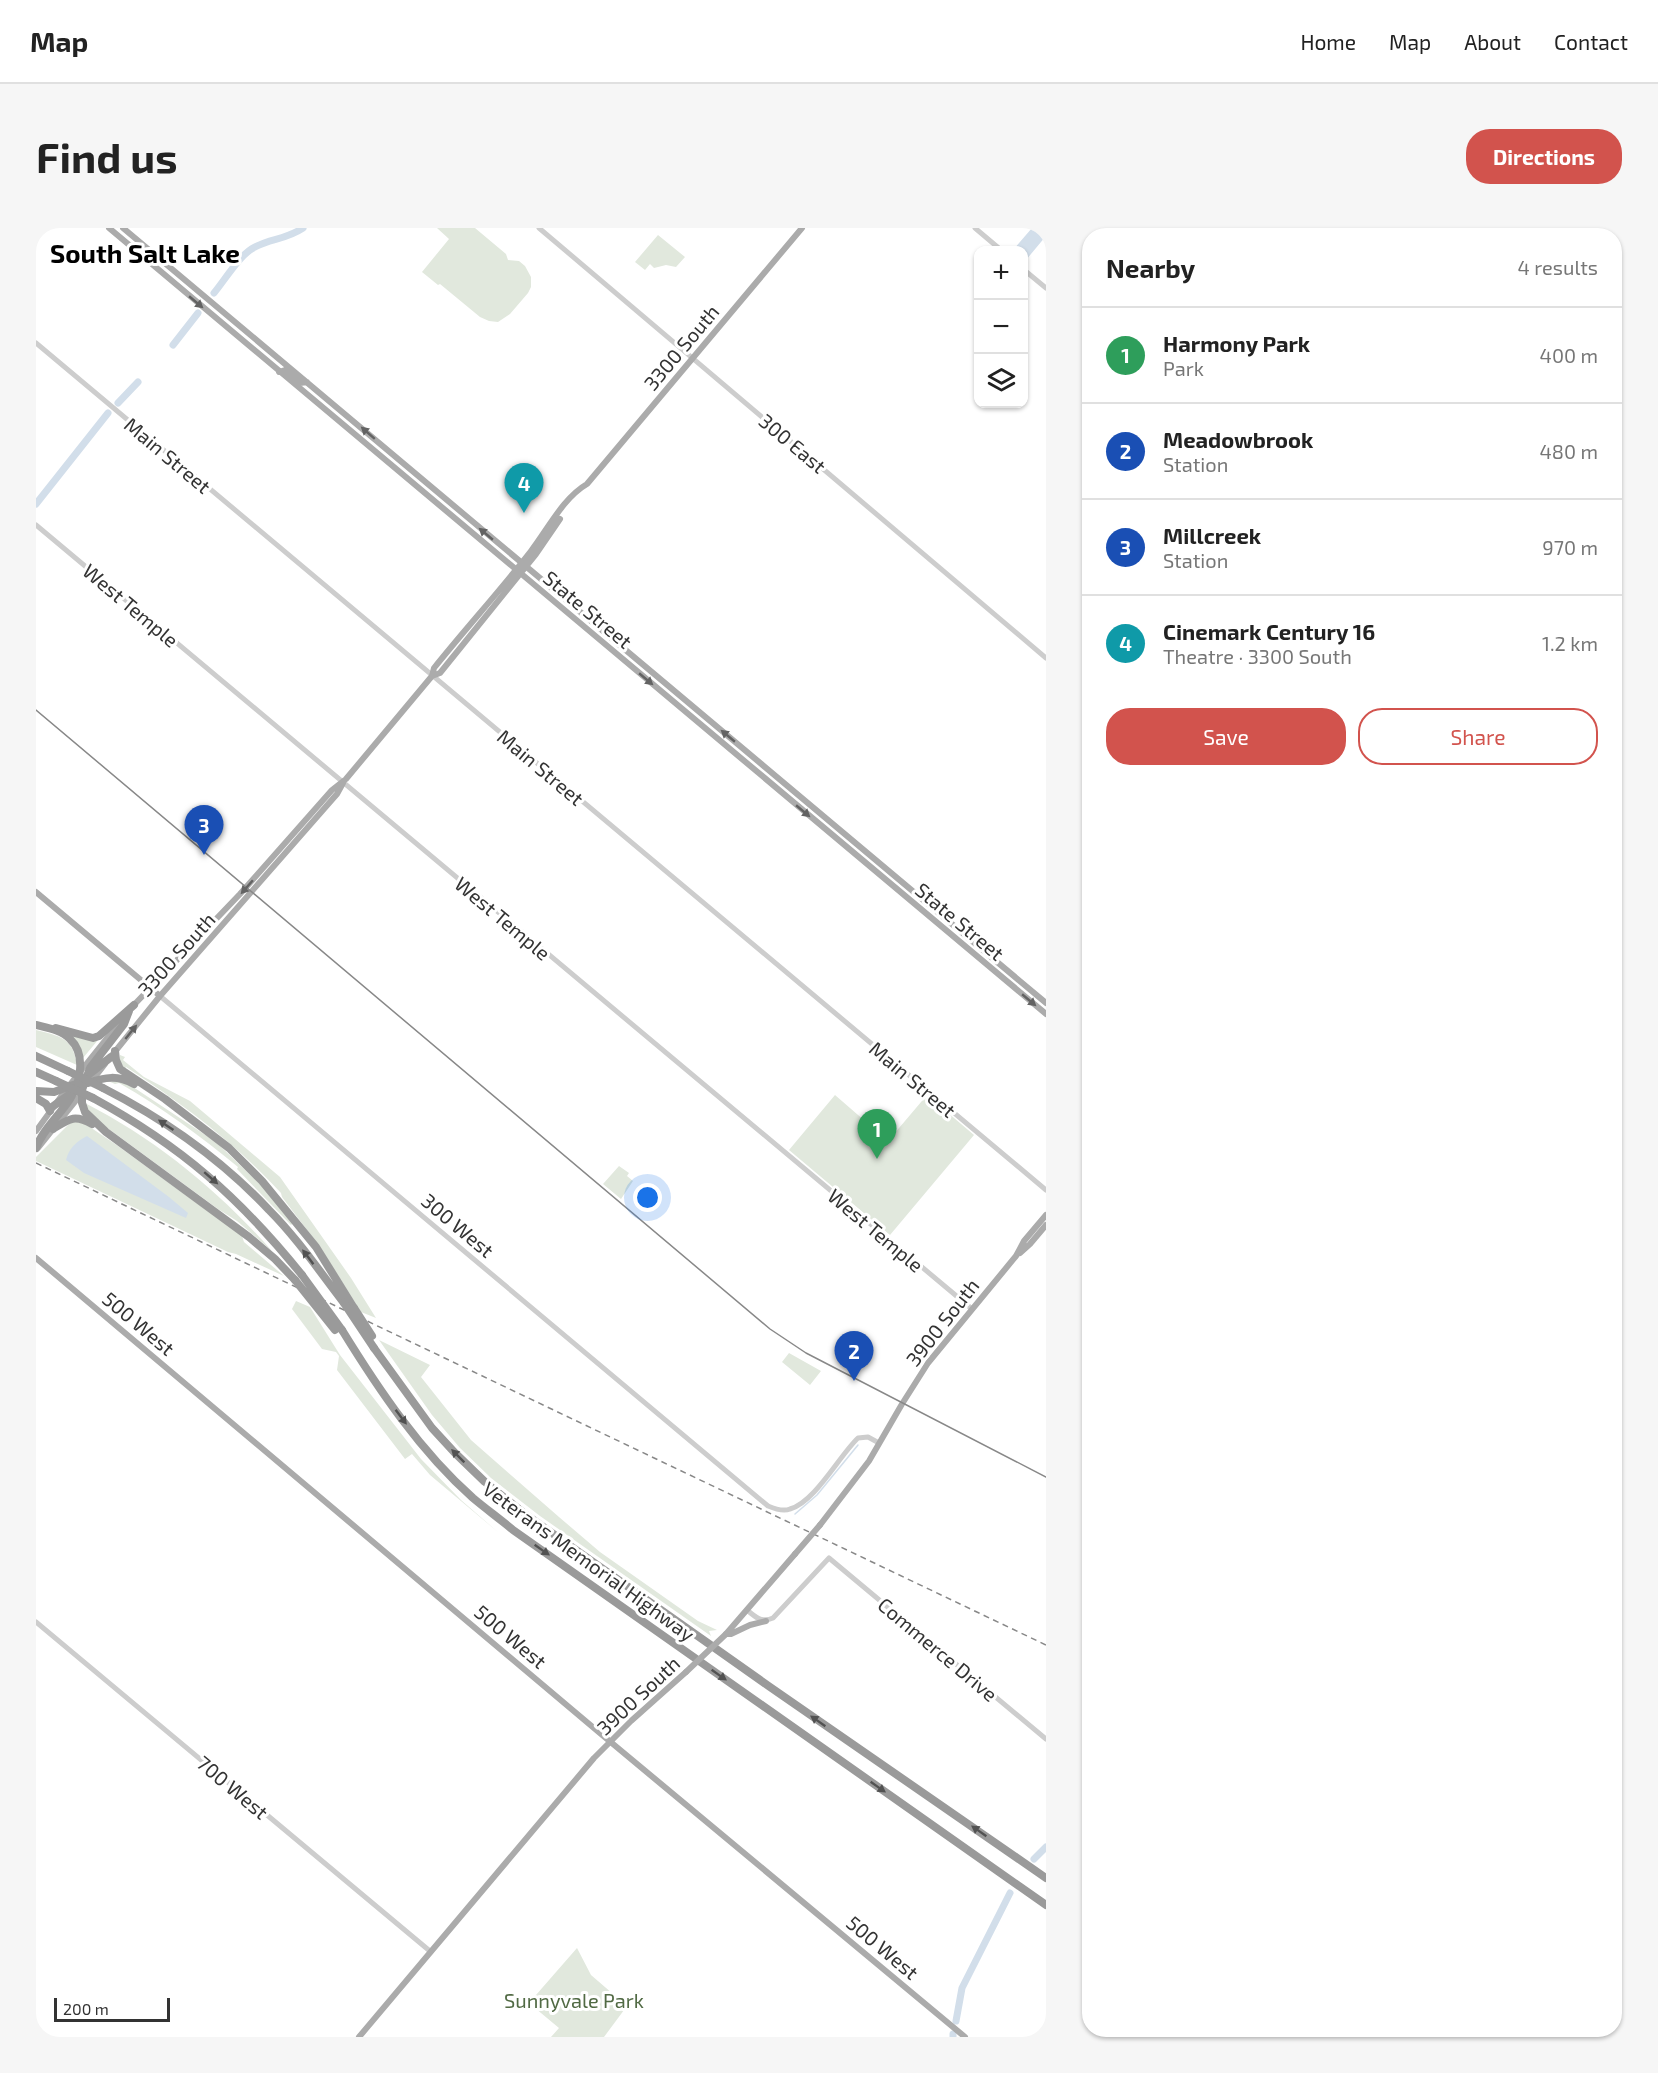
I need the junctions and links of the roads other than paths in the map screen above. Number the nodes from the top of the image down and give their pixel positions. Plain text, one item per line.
1 (109, 228) edge
2 (123, 228) edge
3 (539, 228) edge
4 (802, 228) edge
5 (975, 228) edge
6 (996, 246) edge
7 (1028, 273) edge
8 (1046, 288) edge
9 (36, 343) edge
10 (692, 358) junction
11 (279, 372) junction
12 (307, 382) junction
13 (36, 525) edge
14 (524, 565) junction
15 (518, 572) junction
16 (1046, 657) edge
17 (432, 676) junction
18 (343, 783) junction
19 (36, 892) edge
20 (221, 914) junction
21 (216, 933) junction
22 (151, 988) junction
23 (160, 996) junction
24 (1046, 1004) edge
25 (132, 1008) junction
26 (1046, 1014) edge
27 (36, 1024) edge
28 (113, 1054) junction
29 (36, 1056) edge
30 (36, 1072) edge
31 (80, 1084) junction
32 (36, 1091) edge
33 (36, 1098) edge
34 (51, 1109) junction
35 (191, 1119) junction
36 (53, 1129) junction
37 (36, 1131) edge
38 (106, 1131) junction
39 (36, 1150) edge
40 (1046, 1190) edge
41 (1046, 1215) edge
42 (1046, 1225) edge
43 (1016, 1256) junction
44 (36, 1258) edge
45 (299, 1277) junction
46 (972, 1309) junction
47 (376, 1347) junction
48 (879, 1443) junction
49 (747, 1610) junction
50 (766, 1620) junction
51 (36, 1622) edge
52 (726, 1634) junction
53 (1046, 1739) edge
54 (610, 1742) junction
55 (1046, 1877) edge
56 (1046, 1906) edge
57 (430, 1952) junction
58 (359, 2037) edge
59 (965, 2037) edge

1 -> 11 main road, State Street
2 - 12 main road, State Street
3 - 10 street, 300 East
4 - 10 main road, 3300 South
5 - 6 street
7 - 8 street
9 - 17 street, Main Street
10 - 14 main road, 3300 South
10 - 16 street, 300 East
11 - 12 main road
11 - 15 main road, State Street
14 -> 12 main road, State Street
13 - 18 street, West Temple
14 - 15 main road, 3300 South
24 -> 14 main road, State Street
15 - 17 main road, 3300 South
15 -> 26 main road, State Street
17 - 18 main road, 3300 South
17 - 40 street, Main Street
18 -> 20 main road, 3300 South
18 - 21 main road, 3300 South
18 - 46 street, West Temple
19 - 22 main road, 300 West
20 - 21 main road
20 - 22 main road, 3300 South
21 - 23 main road, 3300 South
22 - 23 main road, 300 West
22 - 25 main road, 3300 South
28 -> 23 main road, 3300 South
23 - 48 street, 300 West
25 - 27 highway
25 - 31 highway
27 - 31 highway
28 - 31 highway
28 - 35 highway
47 -> 29 highway, Veterans Memorial Highway, bridge
30 -> 45 highway, Veterans Memorial Highway, bridge
31 - 32 highway
31 - 34 highway
31 - 35 highway
31 - 36 main road
31 - 38 highway
31 - 39 highway
33 - 34 highway
34 - 37 main road
35 - 47 highway, bridge
36 - 38 highway
36 - 39 main road
38 - 45 highway
41 - 43 main road, 3900 South
42 - 43 main road, 3900 South
43 - 46 main road, 3900 South
44 - 54 main road, 500 West
45 -> 56 highway, Veterans Memorial Highway, bridge
46 - 48 main road, 3900 South
55 -> 47 highway, Veterans Memorial Highway
48 - 49 main road, 3900 South, bridge
49 - 50 street
49 - 52 main road, 3900 South
50 - 52 main road
50 - 53 street, Commerce Drive
51 - 57 street, 700 West
52 - 54 main road, 3900 South, bridge
54 - 57 main road, 3900 South
54 - 59 main road, 500 West
57 - 58 main road, 3900 South

